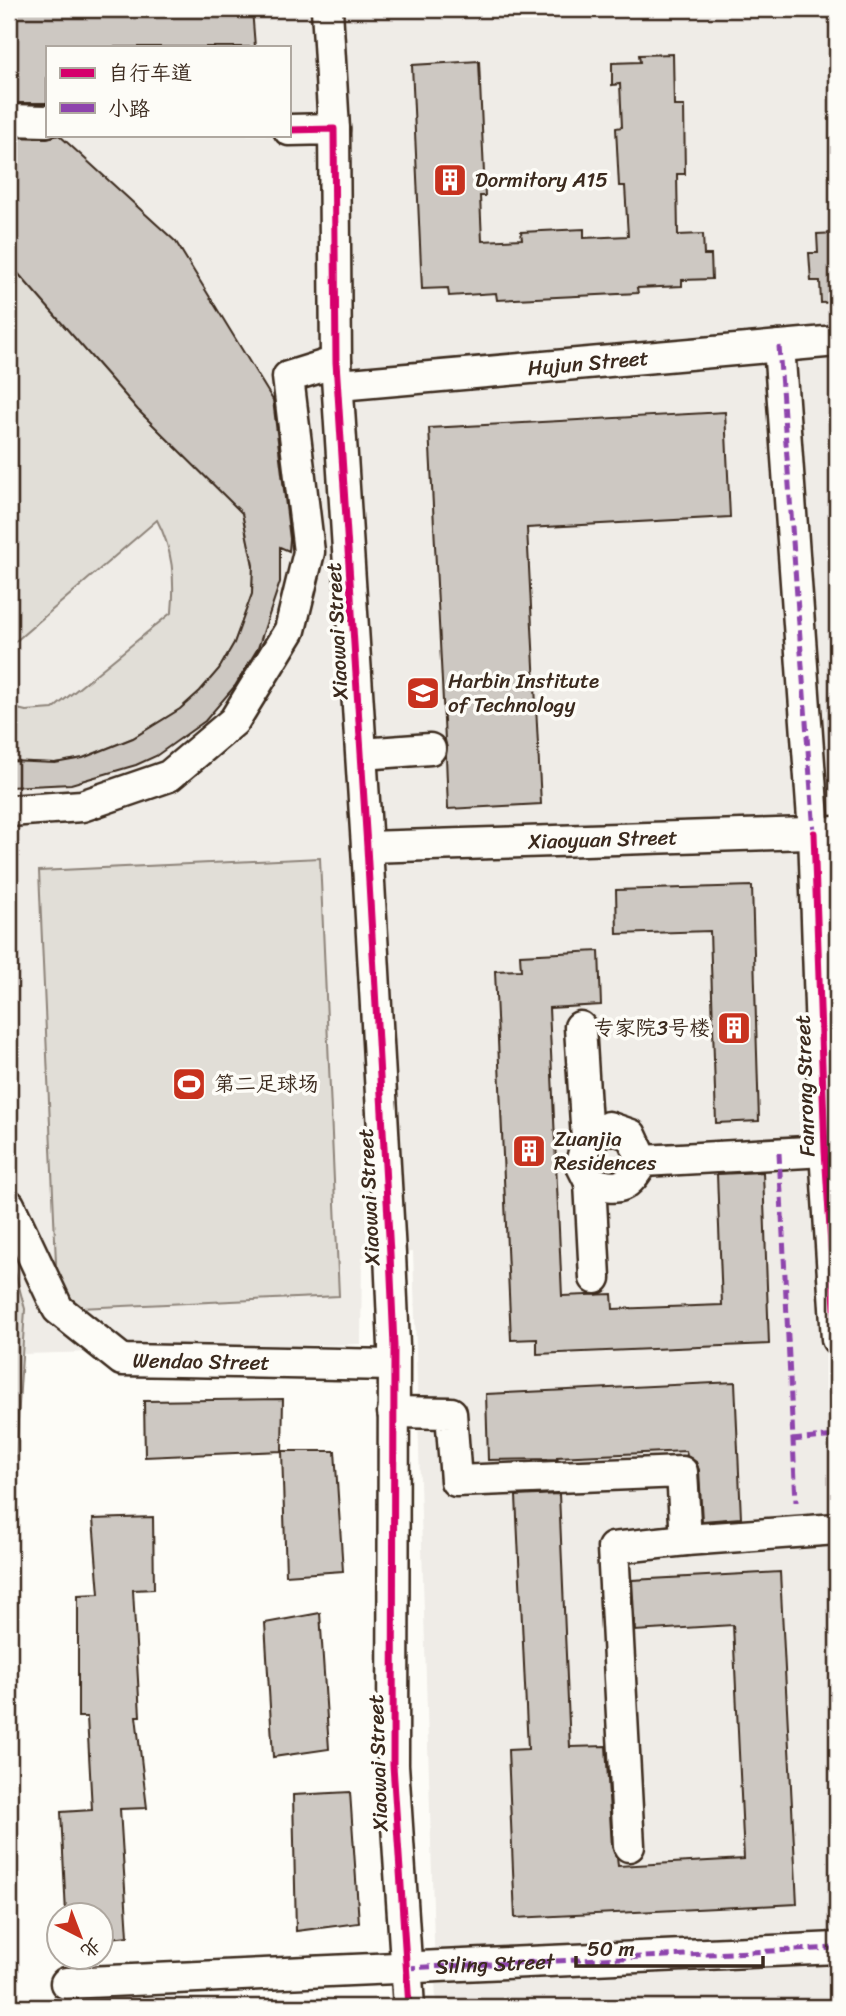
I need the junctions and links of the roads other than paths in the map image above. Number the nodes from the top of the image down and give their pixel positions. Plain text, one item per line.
1 (327, 9) edge
2 (9, 120) edge
3 (46, 121) edge
4 (334, 129) junction
5 (290, 130) edge
6 (837, 341) edge
7 (779, 346) junction
8 (338, 374) junction
9 (430, 749) dead end
10 (362, 754) junction
11 (9, 811) edge
12 (826, 832) edge
13 (367, 848) junction
14 (580, 1027) dead end
15 (597, 1133) junction
16 (825, 1151) junction
17 (643, 1160) junction
18 (600, 1185) junction
19 (9, 1205) edge
20 (595, 1278) dead end
21 (837, 1339) edge
22 (393, 1365) junction
23 (393, 1412) junction
24 (837, 1529) edge
25 (686, 1540) junction
26 (629, 1846) dead end
27 (837, 1948) edge
28 (406, 1968) junction
29 (66, 1983) dead end
30 (409, 2007) edge

1 - 4 street, Xiaowai Street
2 - 3 street
4 - 5 street
4 - 8 street, Xiaowai Street
6 - 7 street, Hujun Street
7 - 8 street, Hujun Street
7 - 12 street, Fanrong Street
8 - 10 street, Xiaowai Street
8 - 11 street, Hujun Street
9 - 10 street
10 - 13 street, Xiaowai Street
12 - 13 street, Xiaoyuan Street
12 - 16 street, Fanrong Street
13 - 22 street, Xiaowai Street
14 - 15 street
15 - 17 street
15 - 18 street
16 - 17 street
16 - 21 street, Fanrong Street
17 - 18 street
18 - 20 street
19 - 22 street, Wendao Street
22 - 23 street, Xiaowai Street
23 - 25 street
23 - 28 street, Xiaowai Street
24 - 25 street
25 - 26 street
27 - 28 street, Siling Street
28 - 29 street, Siling Street
28 - 30 street, Xiaowai Street

